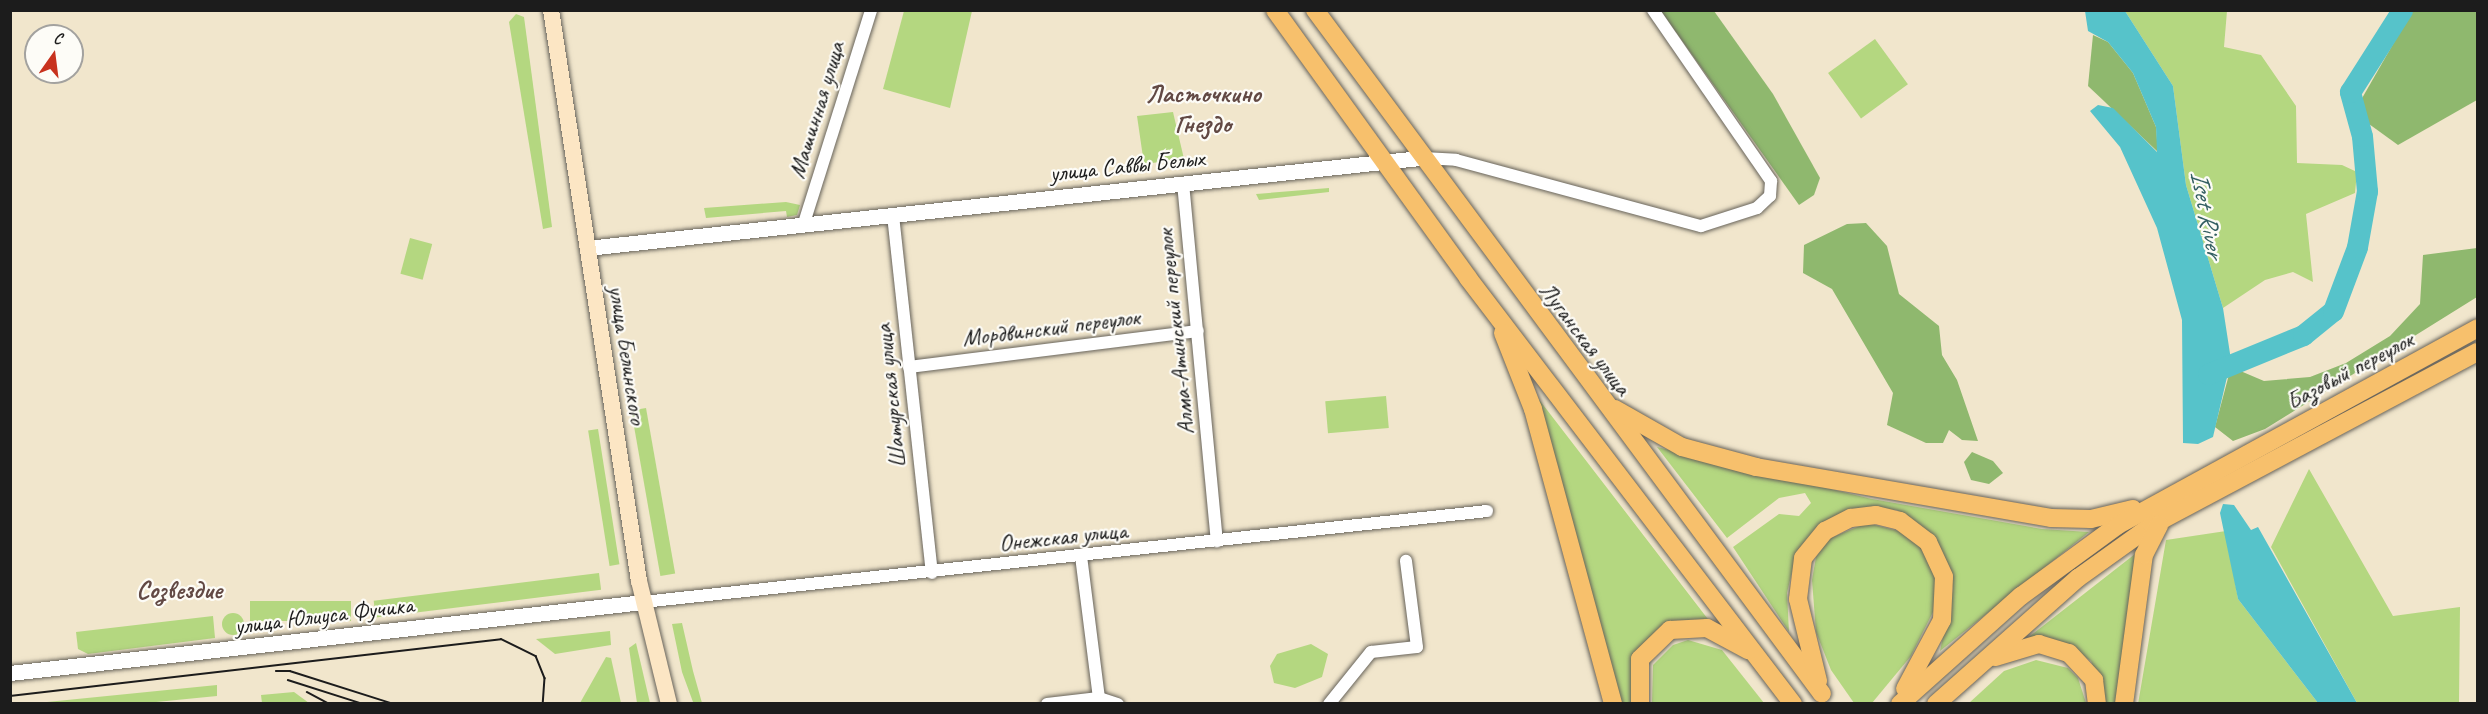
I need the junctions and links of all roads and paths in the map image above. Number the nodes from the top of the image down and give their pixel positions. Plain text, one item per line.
1 (551, 10) edge
2 (872, 10) edge
3 (1275, 10) edge
4 (1315, 10) edge
5 (1653, 10) edge
6 (1420, 158) junction
7 (1384, 164) junction
8 (1183, 183) junction
9 (893, 215) junction
10 (804, 223) junction
11 (587, 248) junction
12 (1494, 312) junction
13 (2478, 328) edge
14 (1198, 331) junction
15 (2478, 351) edge
16 (909, 368) junction
17 (1580, 373) junction
18 (2249, 463) junction
19 (2168, 496) junction
20 (1487, 510) dead end
21 (2169, 516) junction
22 (1217, 541) junction
23 (1081, 556) junction
24 (1406, 561) dead end
25 (932, 573) junction
26 (643, 602) junction
27 (1757, 656) junction
28 (1980, 664) junction
29 (10, 673) edge
30 (1099, 698) junction
31 (1825, 699) edge
32 (669, 704) edge
33 (1047, 704) edge
34 (1118, 704) edge
35 (1329, 704) edge
36 (1612, 704) edge
37 (1640, 704) edge
38 (1793, 704) edge
39 (1895, 704) edge
40 (1900, 704) edge
41 (1936, 704) edge
42 (2097, 704) edge
43 (2124, 704) edge

1 - 11 main road, улица Белинского
2 - 10 street, Машинная улица
3 - 7 main road
4 - 6 main road, Луганская улица
5 - 6 street, улица Саввы Белых
6 - 7 street, улица Саввы Белых
6 - 17 main road, Луганская улица
7 - 8 street, улица Саввы Белых
7 - 12 main road
8 - 9 street, улица Саввы Белых
8 - 14 street, Алма-Атинский переулок
9 - 10 street, улица Саввы Белых
9 - 16 street, Шатурская улица
10 - 11 street, улица Саввы Белых
11 - 26 main road, улица Белинского
12 - 27 main road
12 - 36 main road
13 - 18 main road, Базовый переулок
14 - 16 street, Мордвинский переулок
14 - 22 street, Алма-Атинский переулок
15 - 18 main road, Базовый переулок
16 - 25 street, Шатурская улица
17 - 19 main road
17 - 31 main road, Луганская улица
18 - 19 main road
18 - 21 main road
19 - 40 main road
20 - 22 street, Онежская улица
21 - 28 main road
21 - 43 main road
22 - 23 street, Онежская улица
23 - 25 street, Онежская улица
23 - 30 street
24 - 35 street
25 - 26 street, Онежская улица
26 - 29 street, улица Юлиуса Фучика
26 - 32 main road, улица Белинского
27 - 37 main road
27 - 38 main road
28 - 41 main road
28 - 42 main road
30 - 33 street
30 - 34 street
31 - 39 main road

